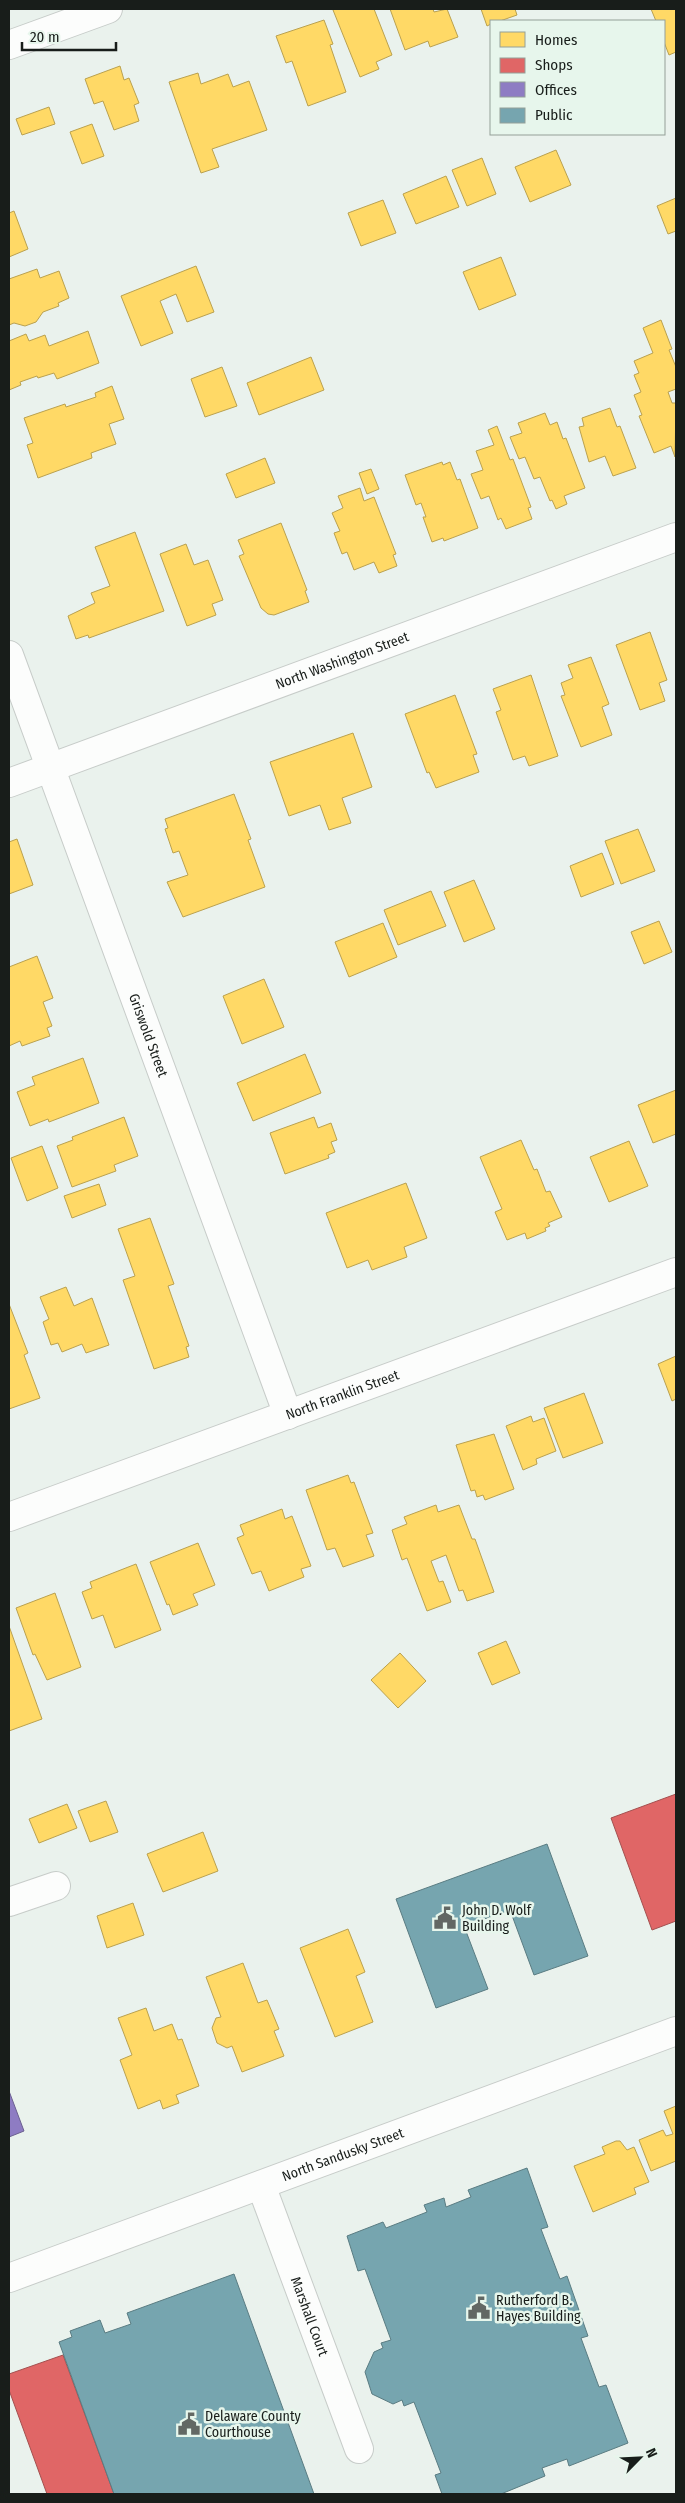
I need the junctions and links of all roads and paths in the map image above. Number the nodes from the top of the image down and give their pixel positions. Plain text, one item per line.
1 (108, 9) edge
2 (9, 45) edge
3 (676, 537) edge
4 (9, 655) edge
5 (50, 768) junction
6 (9, 783) edge
7 (676, 1272) edge
8 (288, 1415) junction
9 (9, 1517) edge
10 (56, 1886) dead end
11 (9, 1902) edge
12 (676, 2031) edge
13 (261, 2185) junction
14 (9, 2278) edge
15 (359, 2448) dead end

1 - 2 street
3 - 5 street, North Washington Street
4 - 5 street, Griswold Street
5 - 6 street, North Washington Street
5 - 8 street, Griswold Street
7 - 8 street, North Franklin Street
8 - 9 street, North Franklin Street
10 - 11 street
12 - 13 street, North Sandusky Street
13 - 14 street, North Sandusky Street
13 - 15 street, Marshall Court

